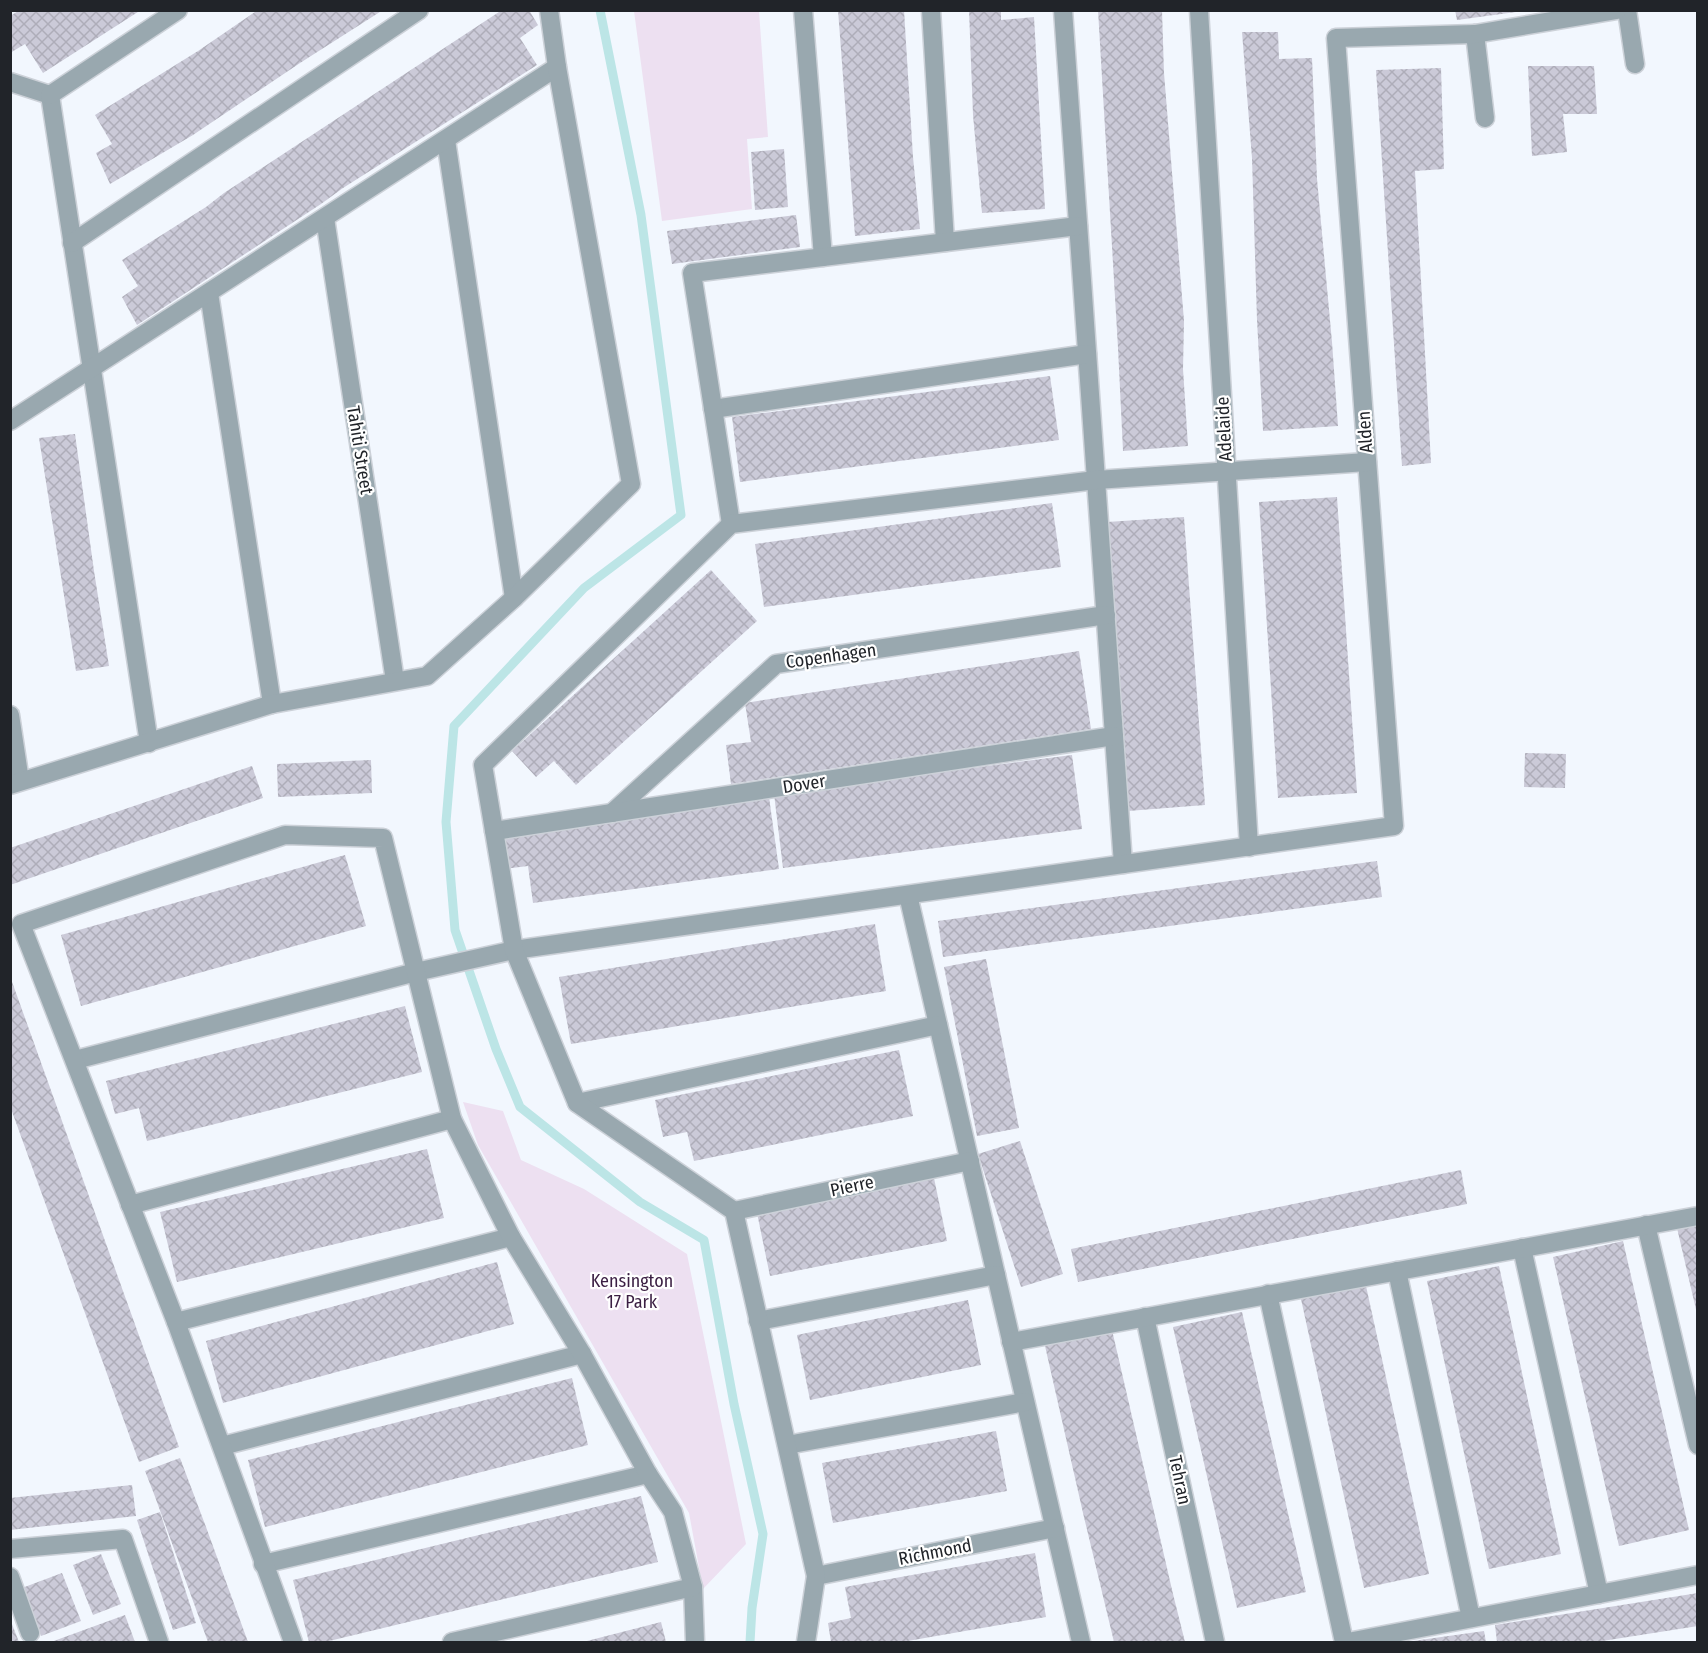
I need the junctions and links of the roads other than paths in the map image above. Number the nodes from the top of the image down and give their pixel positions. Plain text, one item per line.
1 (178, 10) edge
2 (419, 10) edge
3 (549, 10) edge
4 (803, 10) edge
5 (931, 10) edge
6 (1063, 10) edge
7 (1199, 10) edge
8 (1617, 10) edge
9 (1627, 10) edge
10 (1475, 34) junction
11 (1635, 64) dead end
12 (556, 68) junction
13 (10, 82) edge
14 (50, 95) junction
15 (1485, 118) dead end
16 (446, 141) junction
17 (325, 218) junction
18 (1078, 226) junction
19 (945, 242) junction
20 (72, 243) junction
21 (823, 258) junction
22 (209, 293) junction
23 (1087, 354) junction
24 (92, 369) junction
25 (713, 409) junction
26 (10, 421) edge
27 (1367, 462) junction
28 (1227, 471) junction
29 (1096, 480) junction
30 (731, 524) junction
31 (514, 598) junction
32 (1106, 615) junction
33 (395, 681) junction
34 (272, 704) junction
35 (10, 715) edge
36 (1114, 736) junction
37 (148, 743) junction
38 (15, 783) edge
39 (612, 813) junction
40 (494, 831) junction
41 (1249, 847) junction
42 (1123, 864) junction
43 (908, 894) junction
44 (514, 950) junction
45 (425, 970) junction
46 (938, 1025) junction
47 (75, 1060) junction
48 (578, 1103) junction
49 (452, 1119) junction
50 (970, 1161) junction
51 (130, 1205) junction
52 (734, 1211) junction
53 (1698, 1216) edge
54 (1646, 1225) junction
55 (510, 1238) junction
56 (1522, 1248) junction
57 (1397, 1271) junction
58 (996, 1275) junction
59 (1268, 1294) junction
60 (1144, 1317) junction
61 (759, 1321) junction
62 (176, 1322) junction
63 (1011, 1342) junction
64 (582, 1354) junction
65 (1025, 1402) junction
66 (787, 1445) junction
67 (1698, 1445) edge
68 (222, 1446) junction
69 (648, 1474) junction
70 (1054, 1528) junction
71 (10, 1549) edge
72 (263, 1564) junction
73 (1698, 1575) edge
74 (816, 1576) junction
75 (10, 1577) edge
76 (693, 1587) junction
77 (1599, 1594) junction
78 (1471, 1618) junction
79 (30, 1633) dead end
80 (159, 1642) edge
81 (293, 1642) edge
82 (452, 1642) edge
83 (695, 1642) edge
84 (806, 1642) edge
85 (1081, 1642) edge
86 (1215, 1642) edge
87 (1346, 1642) edge

1 - 14 street
2 - 20 street
3 - 12 street
4 - 21 street
5 - 19 street
6 - 18 street
7 - 28 street, Adelaide
8 - 10 street
9 - 11 street
10 - 15 street
10 - 27 street, Alden
12 - 16 street
12 - 31 street
13 - 14 street
14 - 20 street
16 - 17 street
16 - 31 street
17 - 22 street
17 - 33 street, Tahiti Street
18 - 19 street
18 - 23 street
19 - 21 street
20 - 24 street
21 - 25 street
22 - 24 street
22 - 34 street
23 - 25 street
23 - 29 street
24 - 26 street
24 - 37 street
25 - 30 street
27 - 28 street
27 - 41 street, Alden
28 - 29 street
28 - 41 street, Adelaide
29 - 30 street
29 - 32 street
30 - 40 street
31 - 33 street
32 - 36 street
32 - 39 street, Copenhagen
33 - 34 street
34 - 37 street
35 - 38 street
36 - 39 street, Dover
36 - 42 street
37 - 38 street
39 - 40 street, Dover
40 - 44 street
41 - 42 street
42 - 43 street
43 - 44 street
43 - 46 street
44 - 45 street
44 - 48 street
45 - 47 street
45 - 47 street
45 - 49 street
46 - 48 street
46 - 50 street
47 - 51 street
48 - 52 street
49 - 51 street
49 - 55 street
50 - 52 street, Pierre
50 - 58 street
51 - 62 street
52 - 61 street
53 - 54 street
54 - 56 street
54 - 67 street
55 - 62 street
55 - 64 street
56 - 57 street
56 - 77 street
57 - 59 street
57 - 78 street
58 - 61 street
58 - 63 street
59 - 60 street
59 - 87 street
60 - 63 street
60 - 86 street, Tehran
61 - 66 street
62 - 68 street
63 - 65 street
64 - 68 street
64 - 69 street
65 - 66 street
65 - 70 street
66 - 74 street
68 - 72 street
69 - 72 street
69 - 76 street
70 - 74 street, Richmond
70 - 85 street
71 - 80 street
72 - 81 street
73 - 77 street
74 - 84 street
75 - 79 street
76 - 82 street
76 - 83 street
77 - 78 street
78 - 87 street

